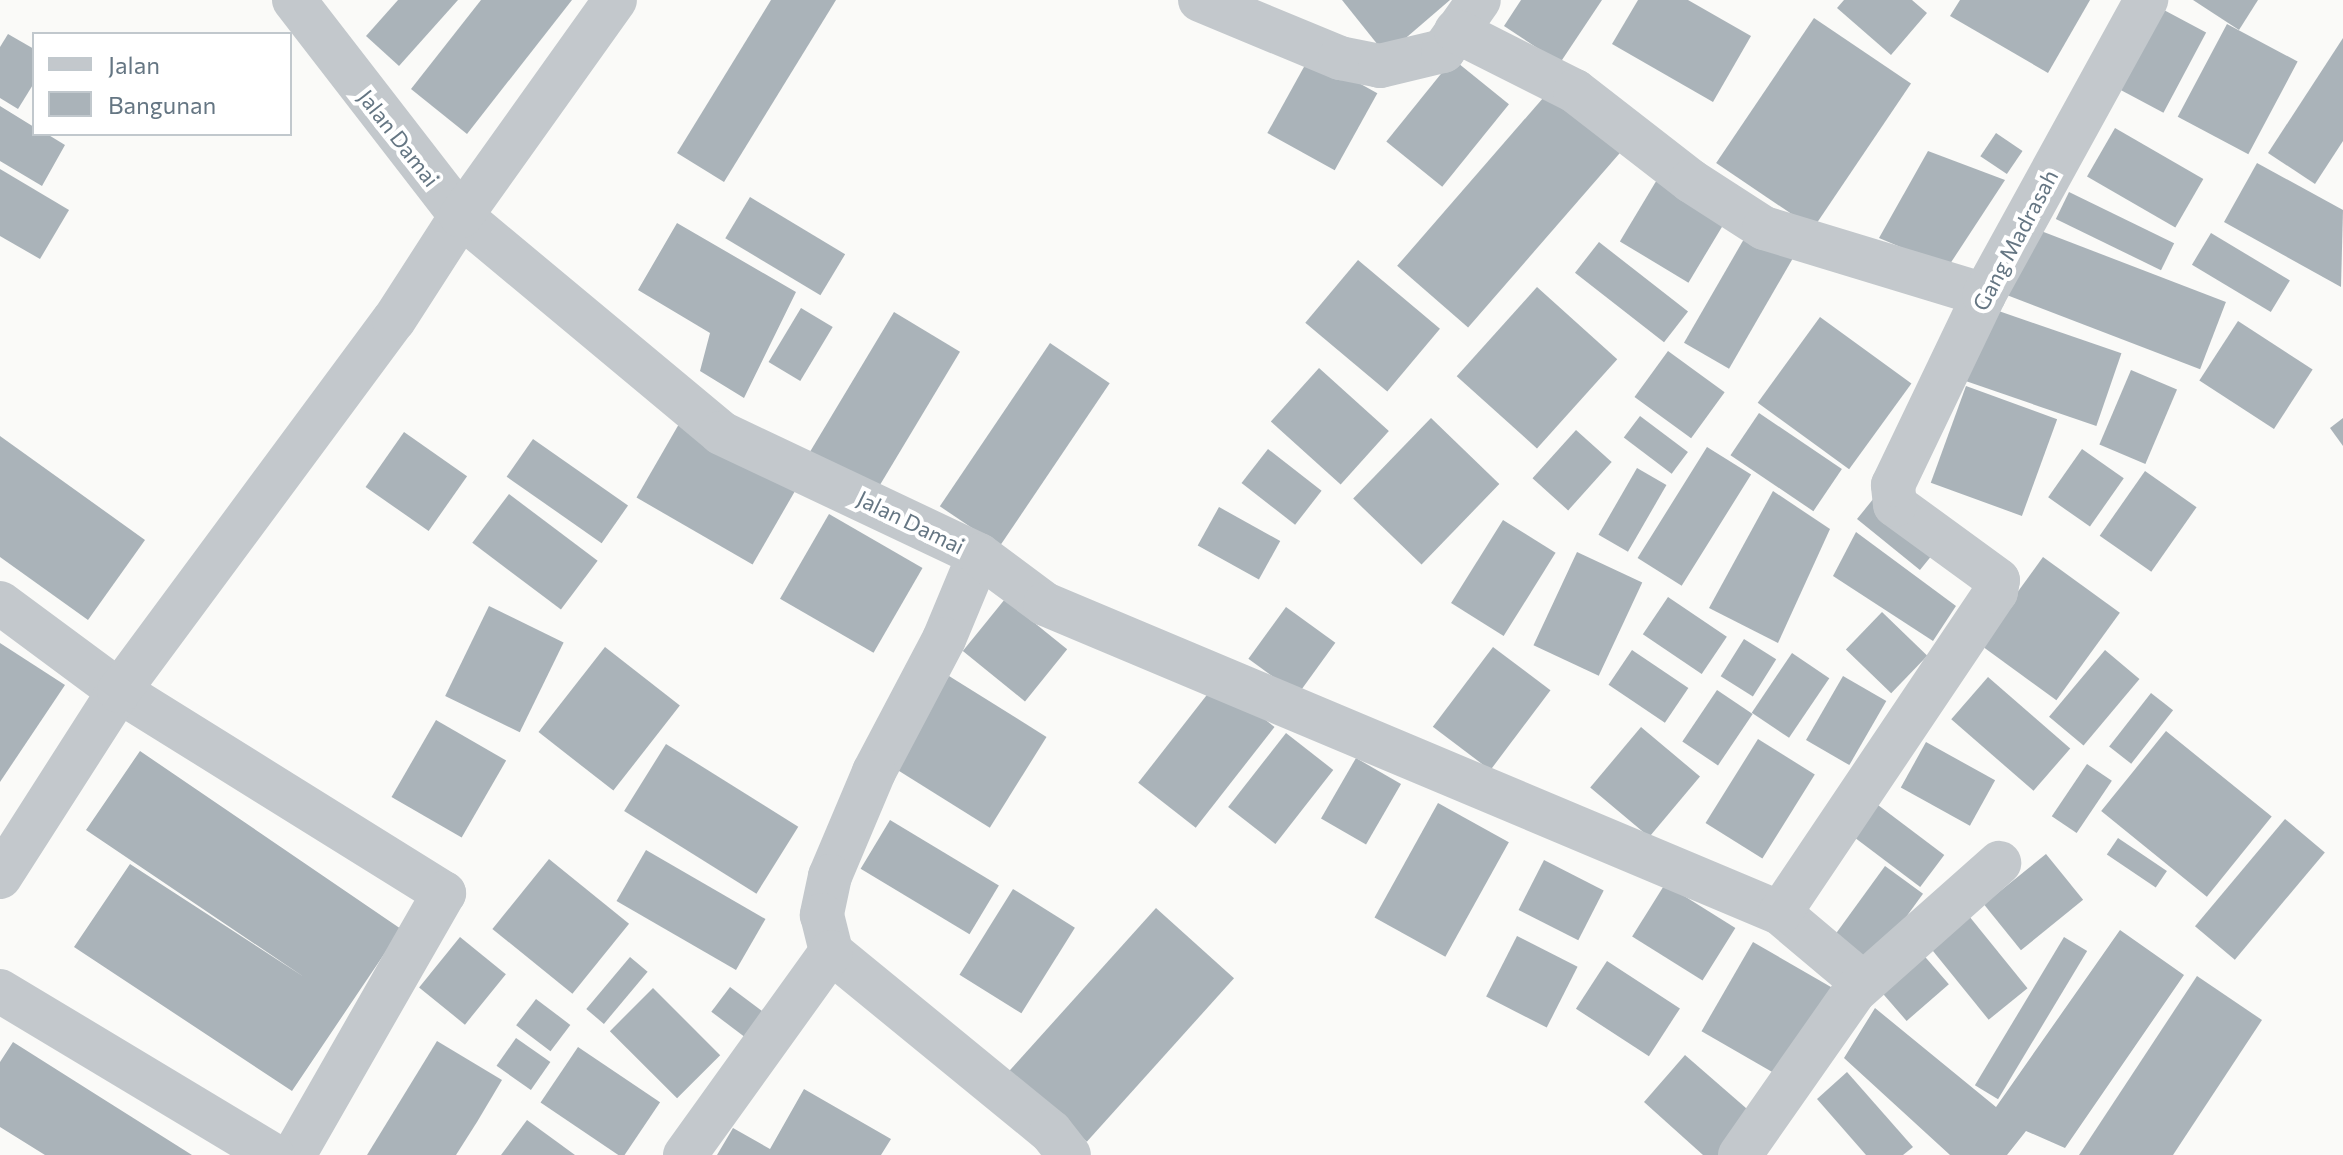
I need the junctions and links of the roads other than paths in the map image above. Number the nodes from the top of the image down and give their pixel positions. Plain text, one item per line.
1 (294, 0) edge
2 (615, 0) edge
3 (1200, 0) edge
4 (2146, 0) edge
5 (1468, 16) edge
6 (461, 216) junction
7 (1984, 295) junction
8 (979, 555) junction
9 (0, 603) edge
10 (119, 691) junction
11 (1999, 863) dead end
12 (0, 877) edge
13 (1780, 913) junction
14 (831, 952) junction
15 (1863, 983) junction
16 (0, 991) edge
17 (273, 1155) edge
18 (294, 1155) edge
19 (685, 1155) edge
20 (1069, 1155) edge
21 (1740, 1155) edge

1 - 6 street, Jalan Damai
2 - 6 street
3 - 5 street
4 - 7 street, Gang Madrasah
5 - 7 street
6 - 8 street, Jalan Damai
6 - 10 street
7 - 13 street, Gang Madrasah
8 - 13 street
8 - 14 street, Jalan Damai
9 - 10 street
10 - 12 street
10 - 18 street
11 - 15 street
13 - 15 street
14 - 19 street
14 - 20 street
15 - 21 street
16 - 17 street

